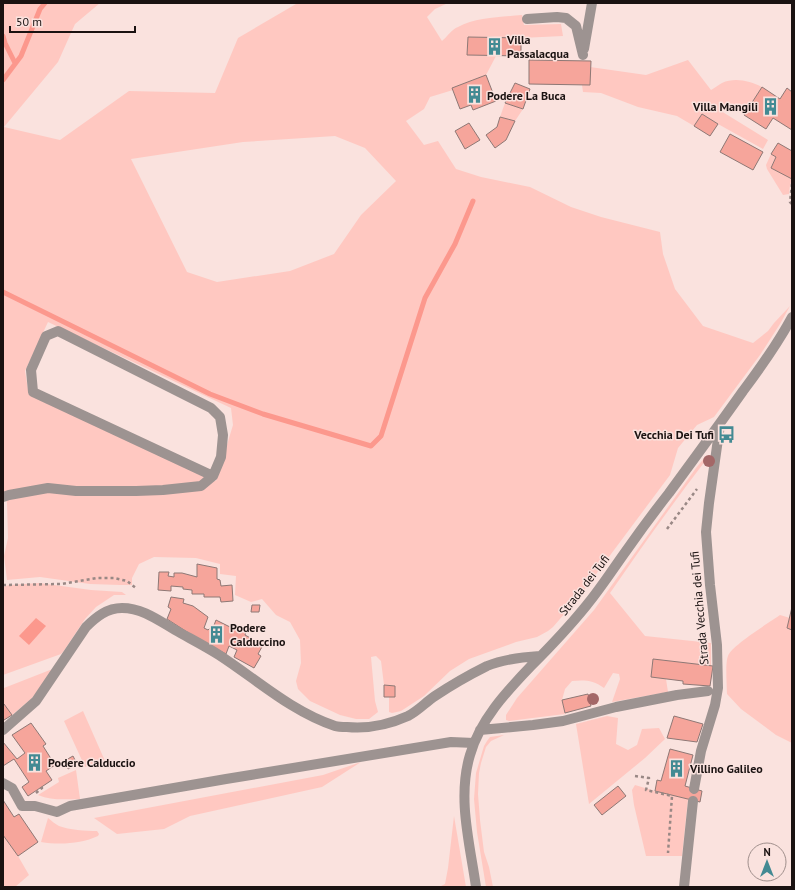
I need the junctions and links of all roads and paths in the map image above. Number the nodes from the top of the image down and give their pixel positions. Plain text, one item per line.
1 (592, 3) edge
2 (527, 19) dead end
3 (792, 184) edge
4 (792, 204) edge
5 (792, 317) edge
6 (720, 423) junction
7 (714, 466) junction
8 (213, 476) junction
9 (3, 497) edge
10 (667, 529) dead end
11 (3, 585) edge
12 (138, 589) dead end
13 (540, 656) junction
14 (708, 691) dead end
15 (3, 730) edge
16 (480, 730) junction
17 (474, 743) junction
18 (635, 776) dead end
19 (3, 782) edge
20 (41, 787) dead end
21 (694, 789) dead end
22 (37, 792) dead end
23 (693, 801) dead end
24 (668, 853) dead end
25 (476, 887) edge
26 (684, 887) edge

1 - 2 street
3 - 4 path
5 - 6 street, Strada dei Tufi
6 - 7 street, Strada Vecchia dei Tufi
6 - 13 street, Strada dei Tufi
7 - 10 path
7 - 21 street, Strada Vecchia dei Tufi
8 - 8 street
8 - 9 street
11 - 12 path
13 - 15 street
13 - 16 street, Strada dei Tufi
14 - 16 street
16 - 17 street, Strada dei Tufi
17 - 19 street
17 - 25 street, Strada dei Tufi
18 - 24 path
20 - 22 path
23 - 26 street

